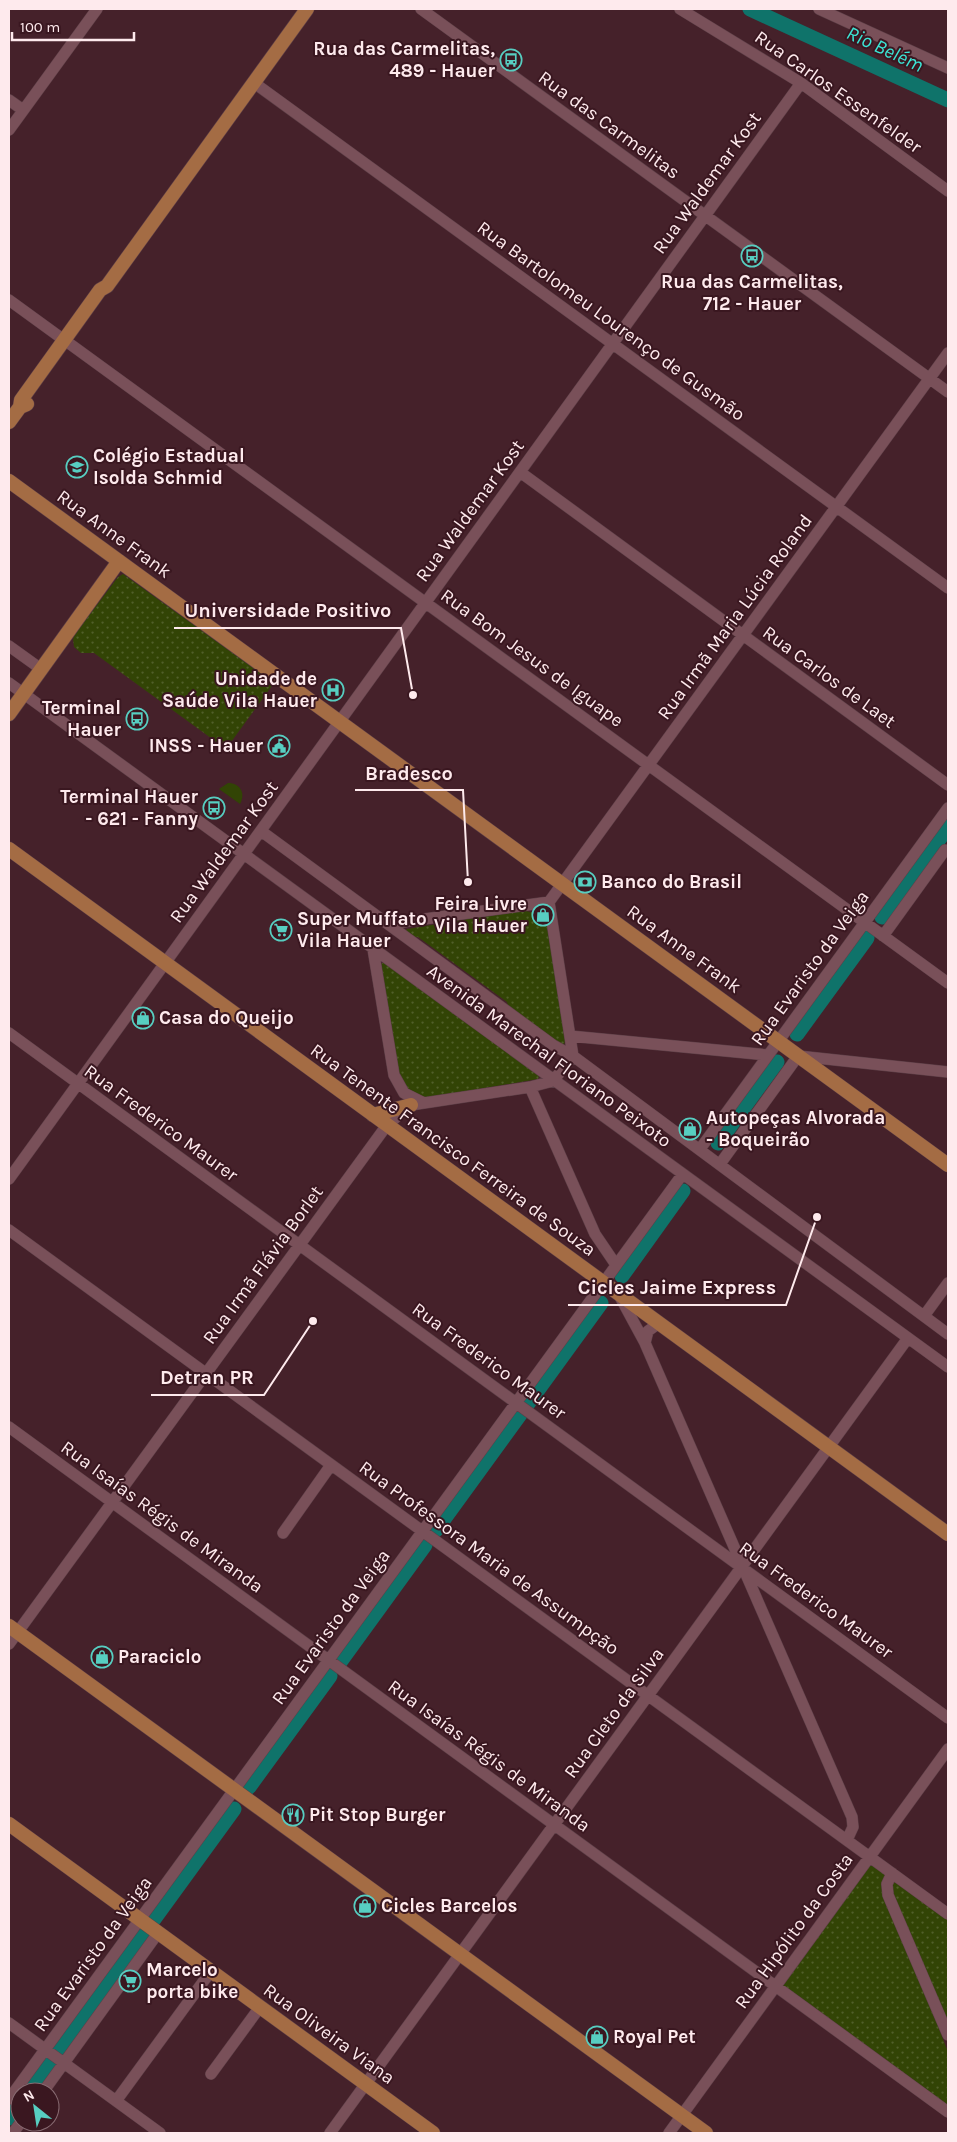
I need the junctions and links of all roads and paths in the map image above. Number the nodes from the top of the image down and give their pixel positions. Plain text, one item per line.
1 (97, 9) edge
2 (308, 9) edge
3 (421, 9) edge
4 (680, 9) edge
5 (819, 9) edge
6 (948, 68) edge
7 (253, 82) junction
8 (801, 83) junction
9 (9, 100) edge
10 (23, 110) junction
11 (9, 130) edge
12 (948, 191) edge
13 (705, 216) junction
14 (9, 300) edge
15 (67, 342) junction
16 (613, 344) junction
17 (948, 353) edge
18 (930, 379) junction
19 (948, 392) edge
20 (9, 422) edge
21 (520, 472) junction
22 (9, 481) edge
23 (836, 507) junction
24 (119, 561) junction
25 (948, 588) edge
26 (426, 602) junction
27 (743, 635) junction
28 (9, 646) edge
29 (41, 669) junction
30 (9, 683) edge
31 (23, 694) junction
32 (9, 714) edge
33 (339, 722) junction
34 (649, 765) junction
35 (948, 785) edge
36 (948, 808) edge
37 (260, 831) junction
38 (9, 850) edge
39 (945, 850) dead end
40 (243, 854) junction
41 (562, 884) junction
42 (549, 902) junction
43 (865, 923) junction
44 (388, 924) junction
45 (883, 936) junction
46 (373, 950) junction
47 (165, 963) junction
48 (948, 983) edge
49 (9, 1033) edge
50 (570, 1036) junction
51 (778, 1042) junction
52 (768, 1055) junction
53 (573, 1056) junction
54 (798, 1056) junction
55 (948, 1072) edge
56 (553, 1081) junction
57 (78, 1084) junction
58 (530, 1088) junction
59 (418, 1104) junction
60 (372, 1115) junction
61 (386, 1125) junction
62 (700, 1149) junction
63 (720, 1164) junction
64 (948, 1165) edge
65 (682, 1174) junction
66 (9, 1179) edge
67 (9, 1230) edge
68 (299, 1245) junction
69 (616, 1265) junction
70 (603, 1282) junction
71 (948, 1283) edge
72 (618, 1293) junction
73 (924, 1316) junction
74 (659, 1323) junction
75 (948, 1334) edge
76 (908, 1338) junction
77 (645, 1343) junction
78 (948, 1367) edge
79 (206, 1373) junction
80 (518, 1404) junction
81 (9, 1427) edge
82 (829, 1447) junction
83 (330, 1464) junction
84 (112, 1502) junction
85 (422, 1531) junction
86 (283, 1533) dead end
87 (948, 1534) edge
88 (742, 1567) junction
89 (13, 1629) edge
90 (9, 1644) edge
91 (328, 1660) junction
92 (648, 1695) junction
93 (948, 1718) edge
94 (948, 1749) edge
95 (234, 1790) junction
96 (9, 1824) edge
97 (554, 1825) junction
98 (847, 1840) junction
99 (870, 1857) junction
100 (892, 1873) junction
101 (948, 1914) edge
102 (140, 1919) junction
103 (158, 1933) junction
104 (460, 1954) junction
105 (211, 1971) junction
106 (776, 1986) junction
107 (260, 2007) junction
108 (9, 2023) edge
109 (948, 2035) edge
110 (45, 2049) junction
111 (64, 2063) junction
112 (211, 2074) dead end
113 (50, 2082) edge
114 (366, 2084) junction
115 (9, 2099) edge
116 (116, 2102) junction
117 (948, 2112) edge
118 (682, 2116) junction
119 (160, 2133) edge
120 (330, 2133) edge
121 (433, 2133) edge
122 (669, 2133) edge
123 (706, 2133) edge

1 - 10 street
2 - 7 main road
3 - 13 street, Rua das Carmelitas
4 - 8 street, Rua Carlos Essenfelder
5 - 6 street
7 - 15 main road
7 - 16 street, Rua Bartolomeu Lourenço de Gusmão
8 - 12 street, Rua Carlos Essenfelder
8 - 13 street, Rua Waldemar Kost
9 - 10 street
10 - 11 street
13 - 16 street, Rua Waldemar Kost
13 - 18 street, Rua das Carmelitas
14 - 15 street, Rua Bom Jesus de Iguape
15 - 20 main road
15 - 26 street, Rua Bom Jesus de Iguape
16 - 21 street, Rua Waldemar Kost
16 - 23 street, Rua Bartolomeu Lourenço de Gusmão
17 - 18 street, Rua Irmã Maria Lúcia Roland
18 - 19 street, Rua das Carmelitas
18 - 23 street, Rua Irmã Maria Lúcia Roland
21 - 26 street, Rua Waldemar Kost
21 - 27 street, Rua Carlos de Laet
22 - 24 main road, Rua Anne Frank
23 - 25 street, Rua Bartolomeu Lourenço de Gusmão
23 - 27 street, Rua Irmã Maria Lúcia Roland
24 - 29 main road
24 - 33 main road, Rua Anne Frank
26 - 33 street, Rua Waldemar Kost
26 - 34 street, Rua Bom Jesus de Iguape
27 - 34 street, Rua Irmã Maria Lúcia Roland
27 - 35 street, Rua Carlos de Laet
28 - 29 street
29 - 31 main road
30 - 31 street, Avenida Marechal Floriano Peixoto
31 - 32 main road
31 - 40 street, Avenida Marechal Floriano Peixoto
33 - 37 street, Rua Waldemar Kost
33 - 41 main road, Rua Anne Frank
34 - 41 street, Rua Irmã Maria Lúcia Roland
34 - 43 street, Rua Bom Jesus de Iguape
36 - 43 street, Rua Evaristo da Veiga
37 - 40 street, Rua Waldemar Kost
37 - 44 street, Avenida Marechal Floriano Peixoto
38 - 47 main road, Rua Tenente Francisco Ferreira de Souza
39 - 45 street
40 - 46 street, Avenida Marechal Floriano Peixoto
40 - 47 street, Rua Waldemar Kost
41 - 42 street, Rua Irmã Maria Lúcia Roland
41 - 51 main road, Rua Anne Frank
42 - 44 street
42 - 50 street
43 - 45 street, Rua Bom Jesus de Iguape
43 - 51 street, Rua Evaristo da Veiga
44 - 53 street, Avenida Marechal Floriano Peixoto
45 - 48 street, Rua Bom Jesus de Iguape
46 - 56 street, Avenida Marechal Floriano Peixoto
46 - 59 street
47 - 57 street, Rua Waldemar Kost
47 - 60 main road, Rua Tenente Francisco Ferreira de Souza
49 - 57 street, Rua Frederico Maurer
50 - 52 street
50 - 53 street
51 - 52 street, Rua Evaristo da Veiga
51 - 54 main road, Rua Anne Frank
52 - 62 street, Rua Evaristo da Veiga
53 - 56 street
53 - 62 street, Avenida Marechal Floriano Peixoto
54 - 55 street
54 - 63 street
54 - 64 main road, Rua Anne Frank
56 - 58 street
56 - 65 street, Avenida Marechal Floriano Peixoto
57 - 66 street, Rua Waldemar Kost
57 - 68 street, Rua Frederico Maurer
58 - 59 street
58 - 69 street
59 - 60 main road
59 - 61 street, Rua Irmã Flávia Borlet
60 - 61 main road, Rua Tenente Francisco Ferreira de Souza
61 - 68 street, Rua Irmã Flávia Borlet
61 - 70 main road, Rua Tenente Francisco Ferreira de Souza
62 - 63 street, Avenida Marechal Floriano Peixoto
63 - 73 street, Avenida Marechal Floriano Peixoto
65 - 69 street, Rua Evaristo da Veiga
65 - 76 street, Avenida Marechal Floriano Peixoto
67 - 79 street, Rua Professora Maria de Assumpção
68 - 79 street, Rua Irmã Flávia Borlet
68 - 80 street, Rua Frederico Maurer
69 - 70 street, Rua Evaristo da Veiga
70 - 72 main road, Rua Tenente Francisco Ferreira de Souza
70 - 80 street, Rua Evaristo da Veiga
71 - 73 street
72 - 74 main road, Rua Tenente Francisco Ferreira de Souza
72 - 77 street
73 - 75 street, Avenida Marechal Floriano Peixoto
74 - 77 street
74 - 82 main road, Rua Tenente Francisco Ferreira de Souza
76 - 78 street, Avenida Marechal Floriano Peixoto
76 - 82 street, Rua Cleto da Silva
77 - 88 street
79 - 83 street, Rua Professora Maria de Assumpção
79 - 84 street, Rua Irmã Flávia Borlet
80 - 85 street, Rua Evaristo da Veiga
80 - 88 street, Rua Frederico Maurer
81 - 84 street, Rua Isaías Régis de Miranda
82 - 87 main road, Rua Tenente Francisco Ferreira de Souza
82 - 88 street, Rua Cleto da Silva
83 - 85 street, Rua Professora Maria de Assumpção
83 - 86 street
84 - 89 street, Rua Irmã Flávia Borlet
84 - 91 street, Rua Isaías Régis de Miranda
85 - 91 street, Rua Evaristo da Veiga
85 - 92 street, Rua Professora Maria de Assumpção
88 - 92 street, Rua Cleto da Silva
88 - 93 street, Rua Frederico Maurer
88 - 98 street
89 - 90 street, Rua Irmã Flávia Borlet
89 - 95 main road
91 - 95 street, Rua Evaristo da Veiga
91 - 97 street, Rua Isaías Régis de Miranda
92 - 97 street, Rua Cleto da Silva
92 - 98 street, Rua Professora Maria de Assumpção
94 - 99 street, Rua Hipólito da Costa
95 - 102 street, Rua Evaristo da Veiga
95 - 104 main road
96 - 102 main road, Rua Oliveira Viana
97 - 104 street, Rua Cleto da Silva
97 - 106 street, Rua Isaías Régis de Miranda
98 - 99 street, Rua Professora Maria de Assumpção
99 - 100 street, Rua Professora Maria de Assumpção
99 - 106 street, Rua Hipólito da Costa
100 - 101 street, Rua Professora Maria de Assumpção
100 - 109 street
102 - 103 main road, Rua Oliveira Viana
102 - 110 street, Rua Evaristo da Veiga
103 - 105 main road, Rua Oliveira Viana
103 - 111 street
104 - 114 street, Rua Cleto da Silva
104 - 118 main road
105 - 107 main road, Rua Oliveira Viana
105 - 116 street
106 - 117 street, Rua Isaías Régis de Miranda
106 - 118 street, Rua Hipólito da Costa
107 - 112 street
107 - 114 main road, Rua Oliveira Viana
108 - 110 street
110 - 111 street
110 - 115 street, Rua Evaristo da Veiga
111 - 113 street
111 - 116 street
114 - 120 street, Rua Cleto da Silva
114 - 121 main road, Rua Oliveira Viana
116 - 119 street
118 - 122 street, Rua Hipólito da Costa
118 - 123 main road

